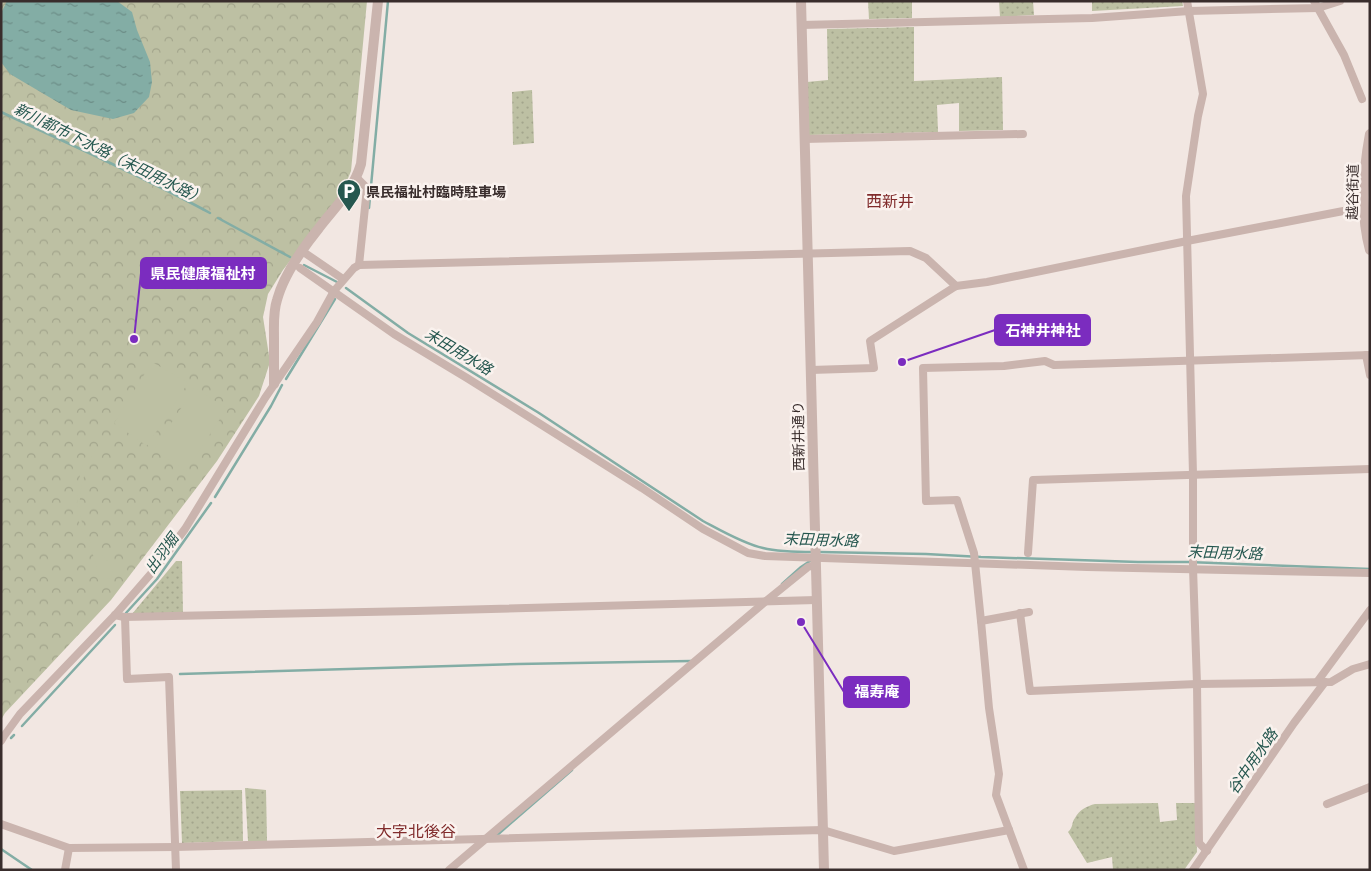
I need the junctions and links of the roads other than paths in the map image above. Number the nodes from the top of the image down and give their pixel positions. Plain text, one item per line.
1 (378, 1) edge
2 (800, 1) edge
3 (1187, 1) edge
4 (1340, 1) edge
5 (1316, 5) edge
6 (1188, 11) junction
7 (801, 25) junction
8 (1362, 100) dead end
9 (1023, 134) dead end
10 (1370, 134) edge
11 (804, 139) junction
12 (357, 178) junction
13 (1364, 207) junction
14 (1368, 239) edge
15 (1187, 241) junction
16 (1370, 250) edge
17 (302, 251) junction
18 (807, 254) junction
19 (358, 265) junction
20 (300, 268) dead end
21 (343, 280) junction
22 (956, 286) junction
23 (334, 291) junction
24 (1368, 355) edge
25 (1190, 361) junction
26 (811, 370) junction
27 (1370, 375) edge
28 (274, 384) junction
29 (1370, 469) edge
30 (1193, 474) junction
31 (1028, 553) dead end
32 (815, 561) junction
33 (975, 564) junction
34 (1193, 568) junction
35 (1370, 573) edge
36 (816, 600) junction
37 (766, 601) junction
38 (1370, 610) edge
39 (114, 615) junction
40 (125, 617) junction
41 (981, 621) junction
42 (1370, 664) edge
43 (1321, 682) junction
44 (1197, 684) junction
45 (1, 742) edge
46 (1370, 787) edge
47 (1327, 804) dead end
48 (1, 824) edge
49 (823, 830) junction
50 (1009, 830) junction
51 (486, 839) junction
52 (175, 847) junction
53 (69, 848) junction
54 (1207, 851) junction
55 (66, 870) edge
56 (176, 870) edge
57 (449, 870) edge
58 (824, 870) edge
59 (1024, 870) edge
60 (1194, 870) edge

1 - 12 street
2 - 7 street, 西新井通り
3 - 6 street
4 - 5 street
5 - 6 street
5 - 8 street
6 - 7 street
6 - 15 street
7 - 11 street, 西新井通り
9 - 11 street
10 - 13 street, 越谷街道
11 - 18 street, 西新井通り
12 - 17 street
12 - 19 street
13 - 14 street, 越谷街道
13 - 15 street
14 - 16 street, 越谷街道
15 - 22 street
15 - 25 street
17 - 21 street
17 - 28 street
18 - 19 street
18 - 22 street
18 - 26 street, 西新井通り
19 - 21 street
20 - 23 street
21 - 23 street
22 - 26 street
23 - 28 street
23 - 32 street
24 - 25 street
24 - 27 street
25 - 30 street
25 - 33 street
26 - 32 street, 西新井通り
28 - 39 street
29 - 30 street
30 - 31 street
30 - 34 street
32 - 33 street
32 - 36 street, 西新井通り
32 - 37 street
33 - 34 street
33 - 41 street
34 - 35 street
34 - 44 street
36 - 37 street
36 - 49 street, 西新井通り
37 - 40 street
37 - 51 street
38 - 43 street
39 - 40 street
39 - 45 street
40 - 52 street
41 - 44 street
41 - 50 street
42 - 43 street
43 - 44 street
43 - 54 street
44 - 54 street
46 - 47 street
48 - 53 street
49 - 50 street
49 - 51 street
49 - 58 street, 西新井通り
50 - 59 street
51 - 52 street
51 - 57 street
52 - 53 street
52 - 56 street
53 - 55 street
54 - 60 street

